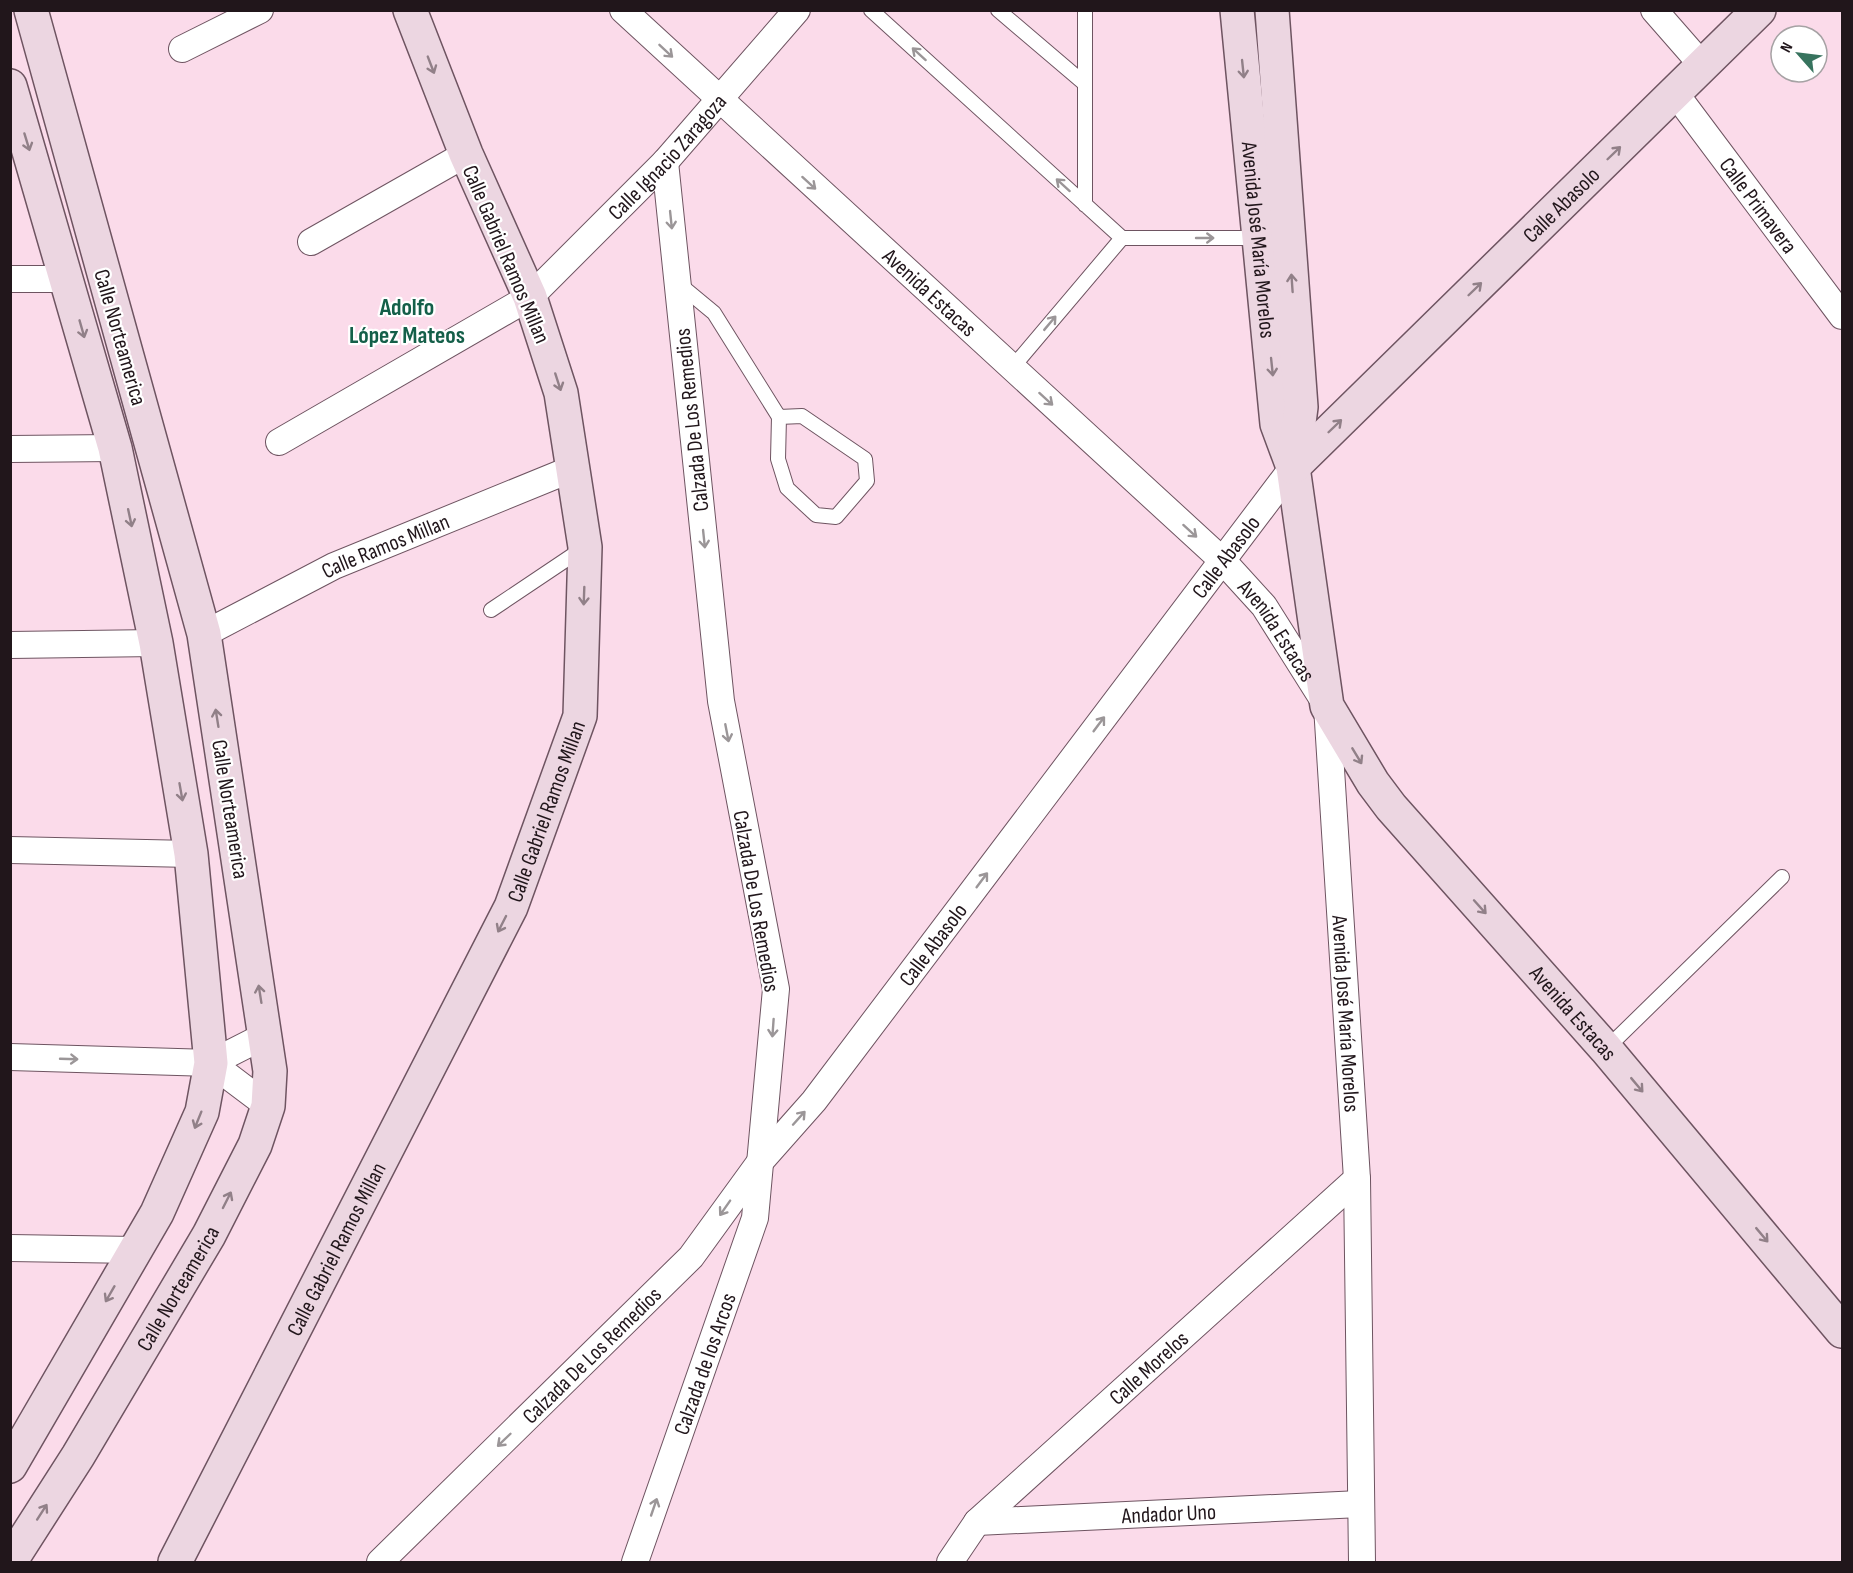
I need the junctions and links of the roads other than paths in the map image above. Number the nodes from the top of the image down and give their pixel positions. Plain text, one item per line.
1 (31, 10) edge
2 (260, 10) edge
3 (410, 10) edge
4 (623, 10) edge
5 (797, 10) edge
6 (998, 10) edge
7 (1085, 10) edge
8 (1237, 10) edge
9 (1272, 10) edge
10 (1654, 10) edge
11 (1759, 10) edge
12 (881, 14) edge
13 (182, 49) dead end
14 (1703, 66) junction
15 (1085, 84) junction
16 (10, 86) edge
17 (1675, 93) junction
18 (718, 100) junction
19 (466, 154) junction
20 (664, 162) junction
21 (1085, 206) junction
22 (1122, 238) junction
23 (1259, 238) junction
24 (311, 242) dead end
25 (10, 279) edge
26 (68, 279) junction
27 (677, 283) junction
28 (530, 297) junction
29 (1842, 316) edge
30 (1012, 368) junction
31 (779, 417) junction
32 (279, 442) dead end
33 (115, 448) junction
34 (10, 449) edge
35 (1293, 466) junction
36 (574, 468) junction
37 (585, 547) junction
38 (1223, 561) junction
39 (491, 610) dead end
40 (204, 634) junction
41 (156, 643) junction
42 (10, 645) edge
43 (1327, 706) junction
44 (10, 850) edge
45 (191, 854) junction
46 (1782, 877) dead end
47 (266, 1035) junction
48 (1606, 1048) junction
49 (10, 1057) edge
50 (211, 1063) junction
51 (268, 1106) junction
52 (760, 1162) junction
53 (1357, 1179) junction
54 (10, 1248) edge
55 (136, 1250) junction
56 (1842, 1331) edge
57 (15, 1452) edge
58 (1360, 1504) junction
59 (977, 1522) junction
60 (10, 1562) edge
61 (175, 1563) edge
62 (380, 1563) edge
63 (635, 1563) edge
64 (950, 1563) edge
65 (1362, 1563) edge

1 - 40 street, Calle Norteamerica
2 - 13 street
3 -> 19 street, Calle Gabriel Ramos Millan
4 -> 18 street, Avenida Estacas
5 - 18 street, Calle Ignacio Zaragoza
6 - 15 lane
7 - 15 lane
8 -> 23 street, Avenida José María Morelos
35 -> 9 street, Avenida José María Morelos
10 - 14 street
11 - 14 street, Calle Abasolo
21 -> 12 lane
14 - 17 street, Calle Abasolo
15 - 21 lane
16 -> 26 street, Calle Norteamerica
17 - 29 street, Calle Primavera
35 -> 17 street, Calle Abasolo
18 - 20 street, Calle Ignacio Zaragoza
18 -> 30 street, Avenida Estacas
19 - 24 street
19 - 28 street, Calle Gabriel Ramos Millan
20 -> 27 street, Calzada De Los Remedios
20 - 28 street, Calle Ignacio Zaragoza
21 - 22 lane
22 -> 23 lane
30 -> 22 lane
23 -> 35 street, Avenida José María Morelos
25 - 26 street
26 -> 33 street, Calle Norteamerica
27 - 31 lane
27 -> 52 street, Calzada De Los Remedios
28 - 32 street, Calle Ignacio Zaragoza
28 -> 36 street, Calle Gabriel Ramos Millan
30 -> 38 street, Avenida Estacas
31 - 31 lane
33 - 34 street
33 -> 41 street, Calle Norteamerica
35 - 38 street, Calle Abasolo
35 - 43 street, Avenida José María Morelos
36 - 37 street, Calle Gabriel Ramos Millan
36 - 40 street, Calle Ramos Millan
37 - 39 lane
37 -> 61 street, Calle Gabriel Ramos Millan
38 - 43 street, Avenida Estacas
52 -> 38 street, Calle Abasolo
47 -> 40 street, Calle Norteamerica
41 - 42 street
41 -> 45 street, Calle Norteamerica
43 -> 48 street, Avenida Estacas
43 - 53 street, Avenida José María Morelos
44 - 45 street
45 - 50 street, Calle Norteamerica
46 - 48 lane
47 - 50 street
47 - 51 street, Calle Norteamerica
48 -> 56 street, Avenida Estacas
49 -> 50 street
50 - 51 street
50 -> 55 street, Calle Norteamerica
60 -> 51 street, Calle Norteamerica
52 -> 62 street, Calzada De Los Remedios
63 -> 52 street, Calzada de los Arcos
53 - 58 street, Avenida José María Morelos
53 - 59 street, Calle Morelos
54 - 55 street
55 -> 57 street, Calle Norteamerica
58 - 59 street, Andador Uno
58 - 65 street, Avenida José María Morelos
59 - 64 street, Calle Morelos

